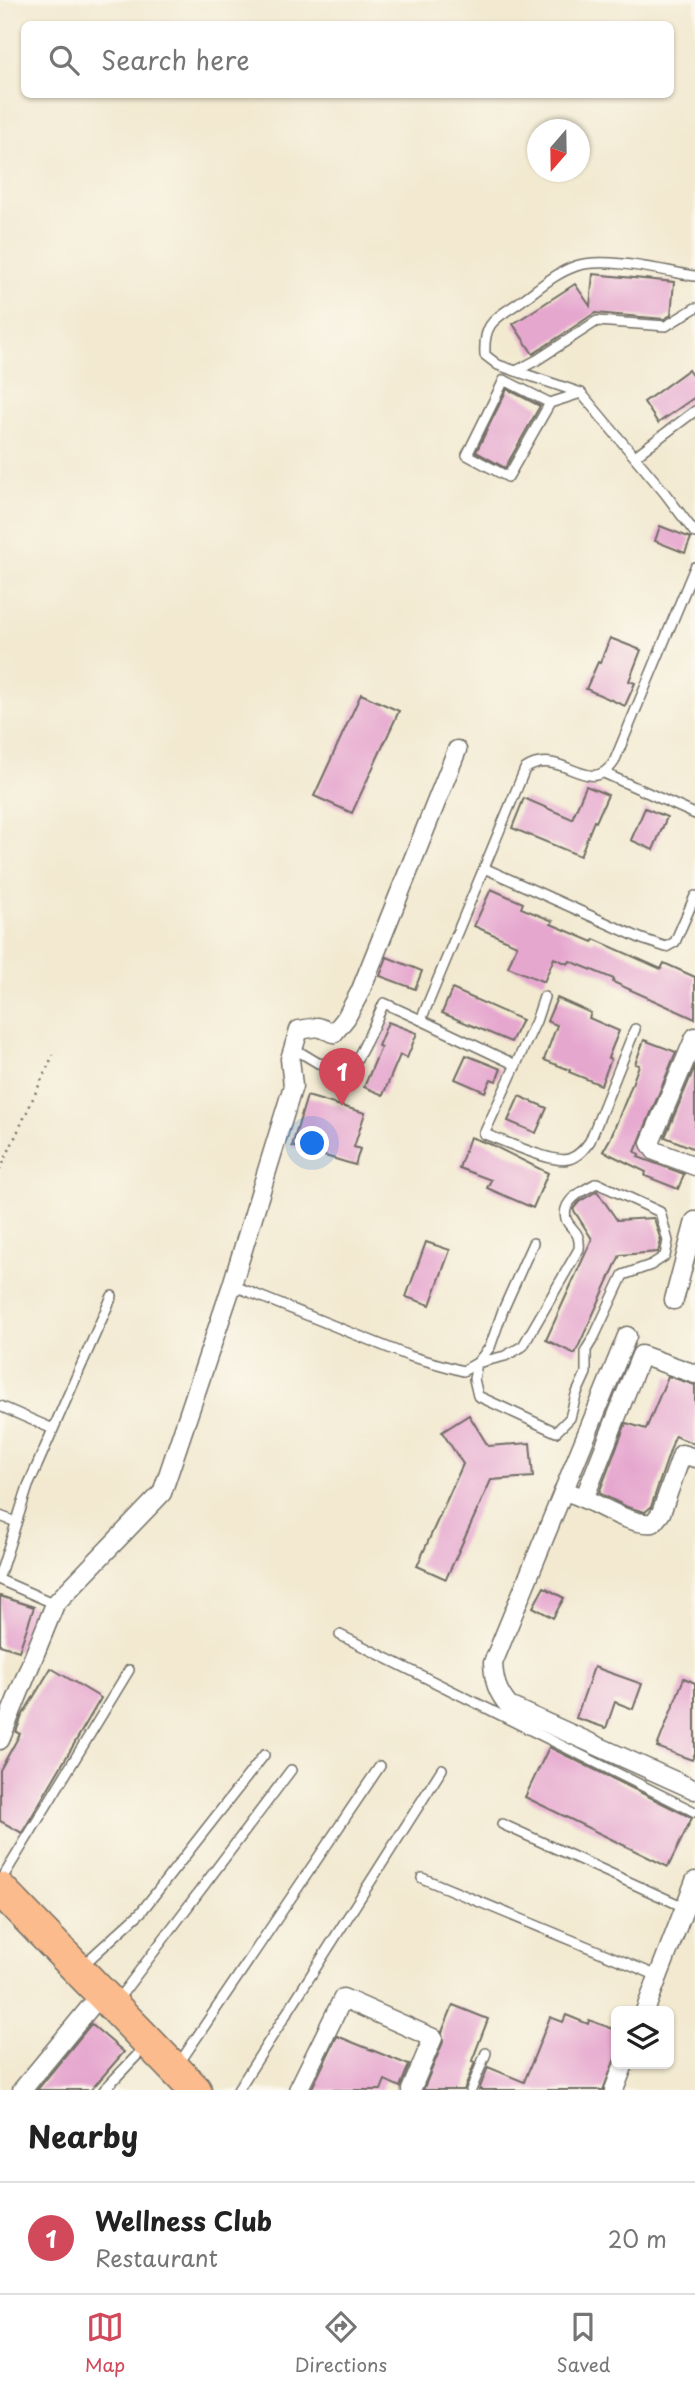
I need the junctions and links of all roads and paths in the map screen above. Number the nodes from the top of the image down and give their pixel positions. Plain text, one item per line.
1 (695, 276) edge
2 (695, 308) edge
3 (516, 371) junction
4 (581, 393) junction
5 (550, 403) junction
6 (695, 411) edge
7 (635, 456) junction
8 (695, 533) edge
9 (695, 567) edge
10 (457, 750) dead end
11 (607, 774) junction
12 (695, 814) edge
13 (484, 868) junction
14 (695, 896) edge
15 (544, 997) dead end
16 (421, 1020) junction
17 (635, 1029) dead end
18 (695, 1037) edge
19 (292, 1047) junction
20 (53, 1055) dead end
21 (516, 1065) junction
22 (695, 1166) edge
23 (0, 1170) edge
24 (695, 1221) edge
25 (533, 1243) dead end
26 (232, 1285) junction
27 (113, 1296) dead end
28 (674, 1300) dead end
29 (627, 1336) dead end
30 (477, 1363) junction
31 (695, 1374) edge
32 (0, 1406) edge
33 (53, 1429) junction
34 (695, 1458) edge
35 (563, 1492) junction
36 (584, 1499) junction
37 (0, 1516) edge
38 (16, 1522) junction
39 (0, 1574) edge
40 (0, 1580) edge
41 (55, 1604) junction
42 (340, 1635) dead end
43 (129, 1670) dead end
44 (0, 1740) edge
45 (264, 1755) dead end
46 (380, 1766) dead end
47 (442, 1769) dead end
48 (290, 1770) dead end
49 (695, 1790) edge
50 (695, 1812) edge
51 (502, 1824) dead end
52 (422, 1878) dead end
53 (695, 1881) edge
54 (0, 1882) edge
55 (0, 1889) edge
56 (684, 1908) junction
57 (78, 1970) junction
58 (658, 1976) junction
59 (107, 2000) junction
60 (647, 2006) edge
61 (149, 2043) junction
62 (485, 2053) dead end
63 (622, 2069) edge
64 (185, 2080) edge
65 (22, 2090) edge
66 (104, 2090) edge
67 (238, 2090) edge
68 (298, 2090) edge
69 (411, 2090) edge
70 (471, 2090) edge
71 (614, 2090) edge

1 - 3 lane
2 - 3 lane
3 - 4 lane
4 - 5 lane
4 - 7 lane
5 - 5 lane
6 - 7 lane
7 - 8 lane
9 - 11 lane
10 - 19 street
11 - 12 lane
11 - 13 lane
13 - 14 lane
13 - 16 lane
15 - 21 lane
16 - 19 lane
16 - 21 lane
17 - 21 lane
18 - 22 street
19 - 26 street
20 - 23 path
24 - 28 street
25 - 30 lane
26 - 30 lane
26 - 41 street
27 - 33 lane
29 - 35 street
30 - 30 lane
31 - 36 street
32 - 33 lane
33 - 38 lane
34 - 36 street
35 - 36 street
35 - 49 street
37 - 38 lane
38 - 39 lane
40 - 41 lane
41 - 44 street
42 - 50 lane
43 - 54 lane
45 - 57 lane
46 - 64 lane
47 - 67 lane
48 - 59 lane
51 - 56 lane
52 - 58 lane
53 - 56 street
55 - 57 highway
56 - 58 street
57 - 59 highway
58 - 60 street
59 - 61 highway
59 - 65 street
61 - 64 highway
61 - 66 lane
62 - 70 lane
63 - 71 street
68 - 69 street

